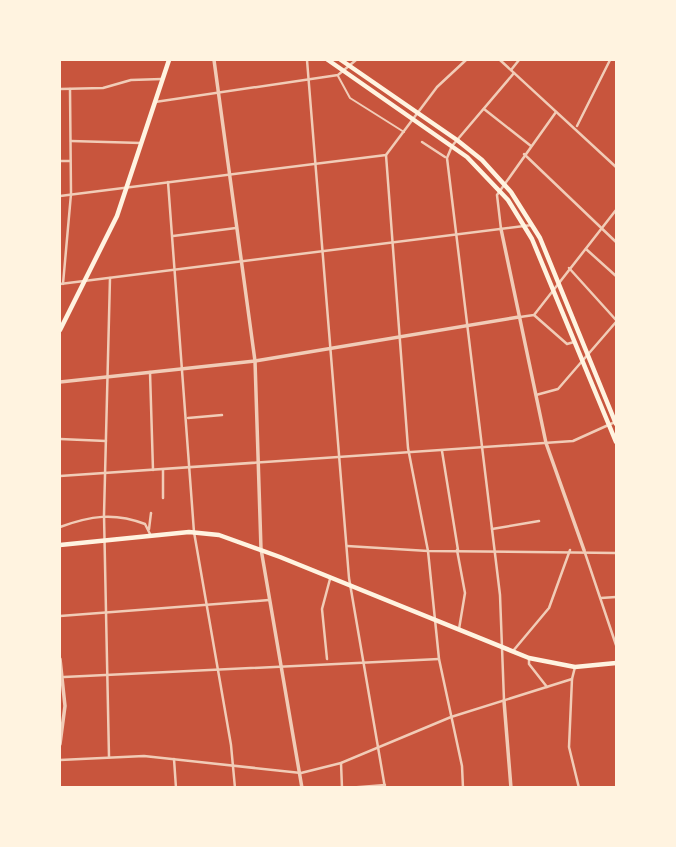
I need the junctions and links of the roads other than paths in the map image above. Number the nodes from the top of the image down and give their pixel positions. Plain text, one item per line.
1 (169, 60) edge
2 (214, 60) edge
3 (307, 60) edge
4 (328, 60) edge
5 (341, 60) edge
6 (356, 60) edge
7 (466, 60) edge
8 (500, 60) edge
9 (519, 60) edge
10 (610, 60) edge
11 (349, 66) junction
12 (344, 70) junction
13 (513, 72) junction
14 (338, 75) junction
15 (162, 79) junction
16 (306, 80) junction
17 (60, 89) edge
18 (70, 89) junction
19 (219, 93) junction
20 (155, 102) junction
21 (484, 109) junction
22 (557, 110) junction
23 (416, 117) junction
24 (576, 127) junction
25 (405, 132) junction
26 (457, 140) junction
27 (71, 141) junction
28 (422, 142) dead end
29 (141, 143) junction
30 (452, 146) junction
31 (531, 146) junction
32 (386, 155) junction
33 (524, 155) junction
34 (447, 158) junction
35 (60, 161) edge
36 (71, 161) junction
37 (314, 164) junction
38 (617, 167) edge
39 (230, 174) junction
40 (168, 182) junction
41 (505, 184) junction
42 (126, 187) junction
43 (501, 190) junction
44 (71, 194) junction
45 (60, 195) edge
46 (617, 210) edge
47 (533, 225) junction
48 (525, 226) junction
49 (237, 228) junction
50 (602, 228) junction
51 (501, 229) junction
52 (456, 234) junction
53 (173, 236) junction
54 (617, 242) edge
55 (393, 243) junction
56 (586, 249) junction
57 (321, 251) junction
58 (242, 261) junction
59 (569, 268) junction
60 (176, 269) junction
61 (617, 276) edge
62 (110, 278) junction
63 (83, 281) junction
64 (61, 284) edge
65 (558, 284) junction
66 (553, 291) junction
67 (534, 315) junction
68 (519, 317) junction
69 (617, 321) edge
70 (466, 326) junction
71 (60, 330) edge
72 (400, 337) junction
73 (575, 342) junction
74 (330, 349) junction
75 (588, 356) junction
76 (255, 360) junction
77 (583, 362) junction
78 (183, 368) junction
79 (150, 372) junction
80 (108, 377) junction
81 (60, 382) edge
82 (536, 395) junction
83 (222, 415) dead end
84 (188, 418) junction
85 (616, 423) edge
86 (609, 425) junction
87 (60, 439) edge
88 (106, 441) junction
89 (617, 442) edge
90 (546, 443) junction
91 (482, 448) junction
92 (442, 451) junction
93 (409, 453) junction
94 (340, 458) junction
95 (259, 464) junction
96 (191, 468) junction
97 (153, 470) junction
98 (163, 470) junction
99 (106, 473) junction
100 (60, 476) edge
101 (163, 498) dead end
102 (151, 513) dead end
103 (104, 515) junction
104 (538, 521) dead end
105 (60, 527) edge
106 (149, 529) junction
107 (492, 529) junction
108 (194, 532) junction
109 (151, 536) junction
110 (105, 540) junction
111 (60, 545) edge
112 (348, 545) junction
113 (261, 549) junction
114 (458, 550) junction
115 (494, 550) junction
116 (570, 550) junction
117 (584, 550) junction
118 (428, 551) junction
119 (617, 553) edge
120 (330, 577) junction
121 (350, 585) junction
122 (617, 597) edge
123 (601, 598) junction
124 (270, 600) junction
125 (207, 605) junction
126 (106, 612) junction
127 (60, 616) edge
128 (433, 618) junction
129 (459, 629) junction
130 (617, 645) edge
131 (501, 646) junction
132 (513, 651) junction
133 (529, 657) junction
134 (60, 659) edge
135 (439, 659) junction
136 (327, 662) junction
137 (363, 663) junction
138 (617, 663) edge
139 (281, 667) junction
140 (575, 667) junction
141 (218, 669) junction
142 (108, 675) junction
143 (64, 677) junction
144 (572, 679) junction
145 (547, 687) junction
146 (504, 701) junction
147 (451, 717) junction
148 (60, 744) edge
149 (379, 749) junction
150 (109, 758) junction
151 (174, 759) junction
152 (60, 760) edge
153 (341, 764) junction
154 (234, 765) junction
155 (301, 772) junction
156 (385, 786) edge
157 (176, 788) edge
158 (235, 788) edge
159 (302, 788) edge
160 (345, 788) edge
161 (463, 788) edge
162 (511, 788) edge
163 (579, 788) edge

1 - 15 main road
2 - 19 street
3 - 16 street
4 - 12 main road
5 - 11 main road
6 - 11 street
7 - 23 street
8 - 13 street
9 - 13 street
10 - 24 street
11 - 12 street
11 - 23 main road
12 - 14 street
12 - 23 main road
13 - 21 street
13 - 22 street
14 - 16 street
14 - 25 street
15 - 18 street
15 - 20 main road
16 - 19 street
16 - 37 street
17 - 18 street
18 - 27 street
19 - 20 street
19 - 39 street
20 - 29 main road
21 - 26 street
21 - 31 street
22 - 24 street
22 - 31 street
23 - 25 street
23 - 26 main road
23 - 30 main road
24 - 38 street
25 - 32 street
26 - 30 street
26 - 41 main road
27 - 29 street
27 - 36 street
28 - 34 street
29 - 42 main road
30 - 34 street
30 - 43 main road
31 - 33 street
32 - 37 street
32 - 55 street
33 - 41 street
33 - 50 street
34 - 52 street
35 - 36 street
36 - 44 street
37 - 39 street
37 - 57 street
39 - 40 street
39 - 49 street
40 - 42 street
40 - 53 street
41 - 43 street
41 - 47 main road
42 - 44 street
42 - 63 main road
43 - 48 main road
43 - 51 street
44 - 45 street
44 - 64 street
46 - 50 street
47 - 48 street
47 - 65 main road
48 - 51 street
48 - 66 main road
49 - 53 street
49 - 58 street
50 - 54 street
50 - 56 street
51 - 52 street
51 - 68 street
52 - 55 street
52 - 70 street
53 - 60 street
55 - 57 street
55 - 72 street
56 - 59 street
56 - 61 street
57 - 58 street
57 - 74 street
58 - 60 street
58 - 76 street
59 - 65 street
59 - 69 street
60 - 62 street
60 - 78 street
62 - 63 street
62 - 80 street
63 - 64 street
63 - 71 main road
65 - 66 street
65 - 75 main road
66 - 67 street
66 - 73 main road
67 - 68 street
67 - 73 street
68 - 70 street
68 - 82 street
69 - 75 street
70 - 72 street
70 - 91 street
72 - 74 street
72 - 93 street
73 - 77 main road
74 - 76 street
74 - 94 street
75 - 77 street
75 - 85 main road
76 - 78 street
76 - 95 street
77 - 82 street
77 - 86 main road
78 - 79 street
78 - 84 street
79 - 80 street
79 - 97 street
80 - 81 street
80 - 88 street
82 - 90 street
83 - 84 street
84 - 96 street
85 - 86 street
86 - 89 main road
86 - 90 street
87 - 88 street
88 - 99 street
90 - 91 street
90 - 117 street
91 - 92 street
91 - 107 street
92 - 93 street
92 - 114 street
93 - 94 street
93 - 118 street
94 - 95 street
94 - 112 street
95 - 96 street
95 - 113 street
96 - 98 street
96 - 108 street
97 - 98 street
97 - 99 street
98 - 101 street
99 - 100 street
99 - 103 street
102 - 106 street
103 - 105 street
103 - 106 street
103 - 110 street
104 - 107 street
106 - 109 street
107 - 115 street
108 - 109 main road
108 - 113 main road
108 - 125 street
109 - 110 main road
110 - 111 main road
110 - 126 street
112 - 118 street
112 - 121 street
113 - 120 main road
113 - 124 street
114 - 115 street
114 - 118 street
114 - 129 street
115 - 116 street
115 - 131 street
116 - 117 street
116 - 132 street
117 - 119 street
117 - 123 street
118 - 128 street
120 - 121 main road
120 - 136 street
121 - 128 main road
121 - 137 street
122 - 123 street
123 - 130 street
124 - 125 street
124 - 139 street
125 - 126 street
125 - 141 street
126 - 127 street
126 - 142 street
128 - 129 main road
128 - 135 street
129 - 131 main road
131 - 132 main road
131 - 146 street
132 - 133 main road
133 - 140 main road
133 - 145 street
134 - 143 street
135 - 137 street
135 - 147 street
136 - 137 street
136 - 139 street
137 - 149 street
138 - 140 main road
139 - 141 street
139 - 155 street
140 - 144 street
141 - 142 street
141 - 154 street
142 - 143 street
142 - 150 street
143 - 148 street
144 - 145 street
144 - 163 street
145 - 146 street
146 - 147 street
146 - 162 street
147 - 149 street
147 - 161 street
149 - 153 street
149 - 156 street
150 - 151 street
150 - 152 street
151 - 154 street
151 - 157 street
153 - 155 street
153 - 160 street
154 - 155 street
154 - 158 street
155 - 159 street
156 - 160 street

